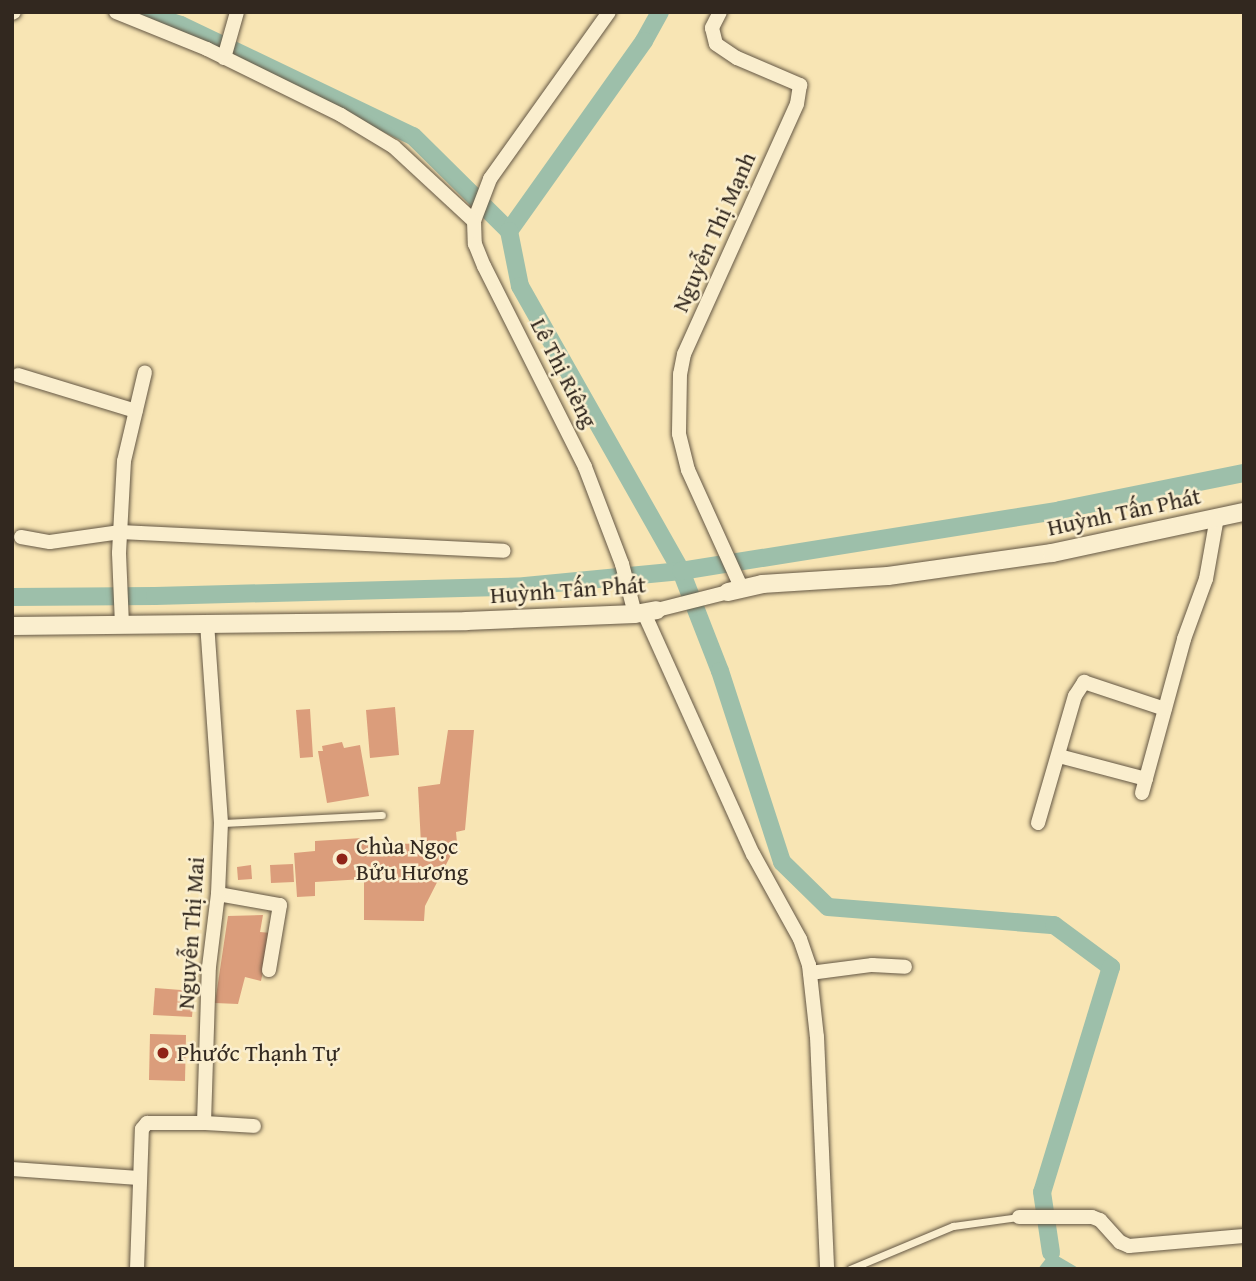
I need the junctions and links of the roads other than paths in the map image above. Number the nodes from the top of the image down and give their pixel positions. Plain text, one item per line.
1 (116, 12) edge
2 (609, 12) edge
3 (720, 12) edge
4 (237, 13) edge
5 (225, 54) junction
6 (474, 221) junction
7 (145, 372) dead end
8 (18, 375) dead end
9 (136, 411) junction
10 (1244, 512) edge
11 (1217, 517) junction
12 (120, 532) junction
13 (21, 537) dead end
14 (504, 551) dead end
15 (735, 590) junction
16 (642, 610) junction
17 (122, 625) junction
18 (206, 625) junction
19 (12, 626) edge
20 (1165, 709) junction
21 (1059, 756) junction
22 (382, 816) dead end
23 (221, 823) junction
24 (1038, 823) dead end
25 (218, 894) junction
26 (905, 967) dead end
27 (269, 970) dead end
28 (810, 973) junction
29 (204, 1123) junction
30 (254, 1126) dead end
31 (12, 1169) edge
32 (139, 1178) junction
33 (1019, 1217) joint
34 (1244, 1236) edge
35 (137, 1269) edge
36 (827, 1269) edge
37 (850, 1269) edge

1 - 5 street
2 - 6 street, Lê Thị Riêng
3 - 15 street, Nguyễn Thị Mạnh
4 - 5 street
5 - 6 street
6 - 16 street, Lê Thị Riêng
7 - 9 street
8 - 9 street
9 - 12 street
10 - 11 street, Huỳnh Tấn Phát
11 - 15 street, Huỳnh Tấn Phát
11 - 20 street
12 - 13 street
12 - 14 street
12 - 17 street
15 - 16 street, Huỳnh Tấn Phát
16 - 18 street, Huỳnh Tấn Phát
16 - 28 street, Lê Thị Riêng
17 - 18 street, Huỳnh Tấn Phát
17 - 19 street, Huỳnh Tấn Phát
18 - 23 street, Nguyễn Thị Mai
20 - 21 street
20 - 21 street
21 - 24 street
22 - 23 lane
23 - 25 street, Nguyễn Thị Mai
25 - 27 street
25 - 29 street, Nguyễn Thị Mai
26 - 28 street
28 - 36 street, Lê Thị Riêng
29 - 30 street
29 - 32 street
31 - 32 street
32 - 35 street
33 - 34 street
33 - 37 lane

